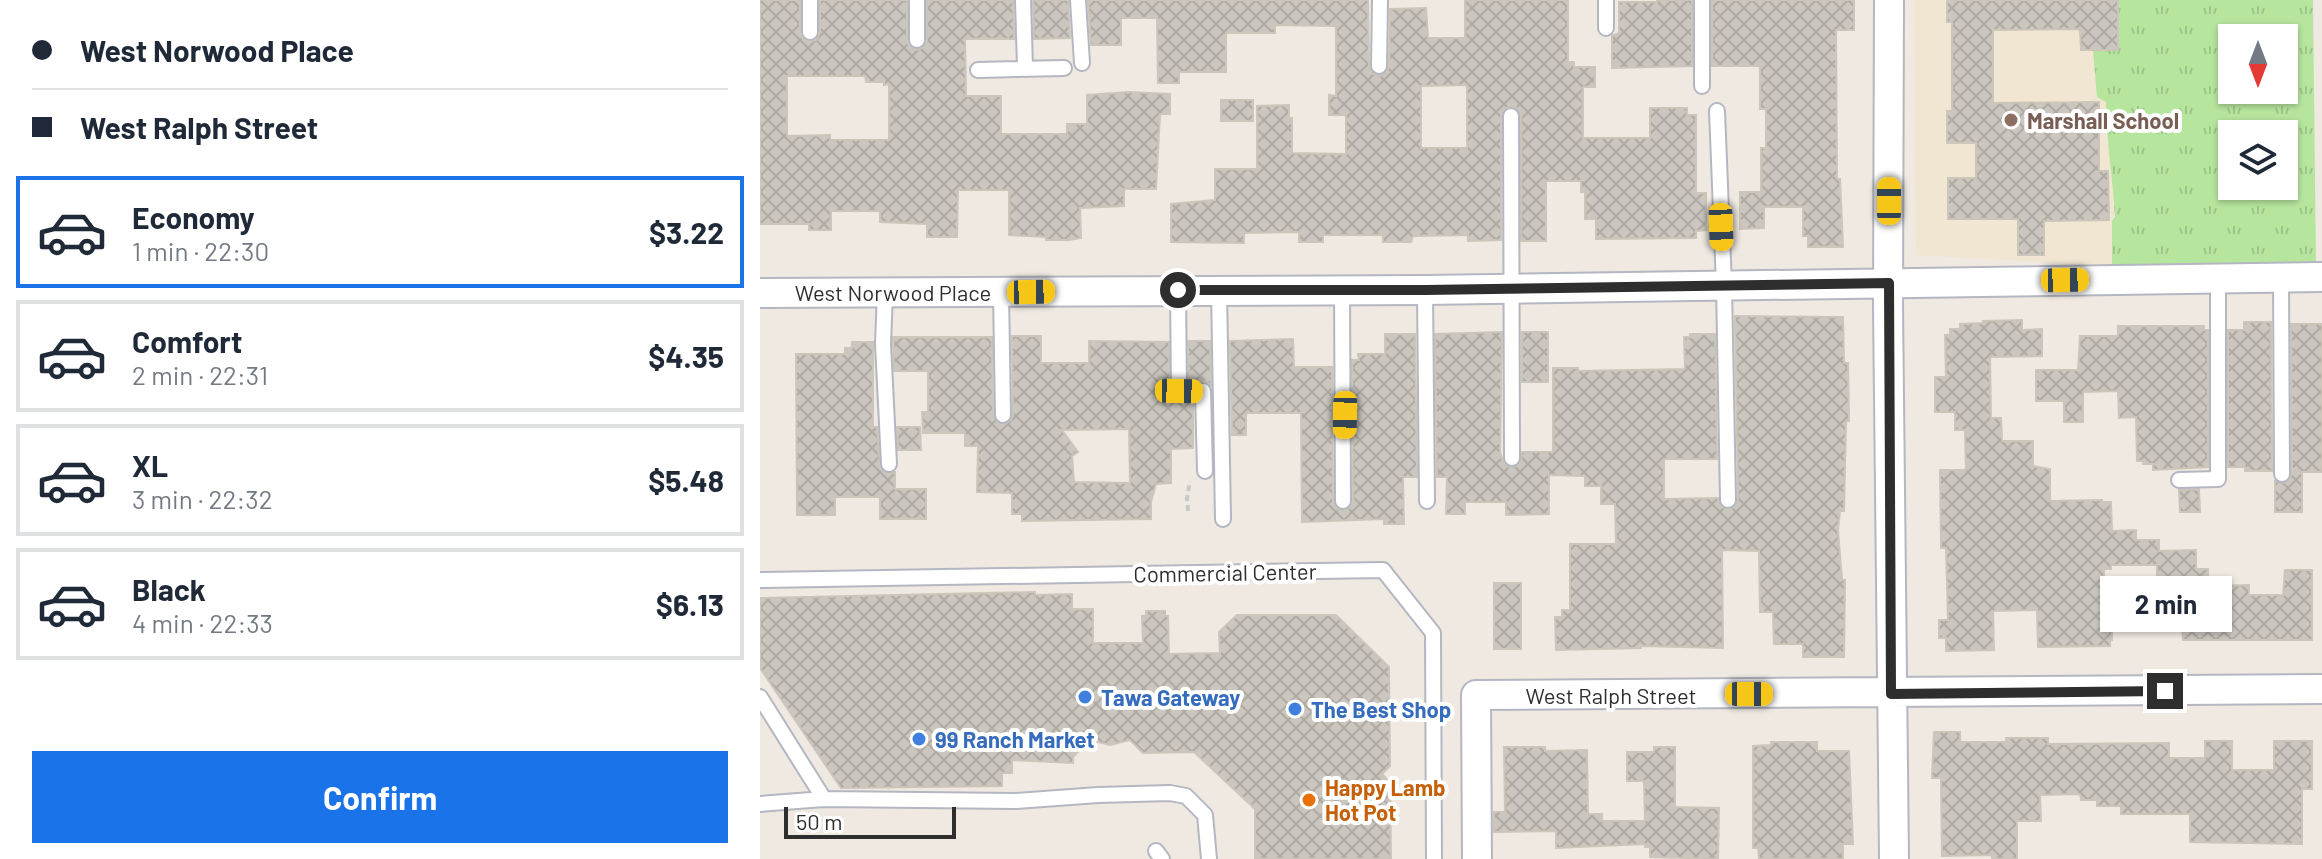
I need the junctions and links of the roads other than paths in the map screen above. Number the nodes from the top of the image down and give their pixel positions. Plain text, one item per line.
1 (810, 0) edge
2 (917, 0) edge
3 (1023, 0) edge
4 (1078, 0) edge
5 (1380, 0) edge
6 (1606, 0) edge
7 (1702, 0) edge
8 (1889, 0) edge
9 (1606, 28) dead end
10 (810, 32) dead end
11 (917, 40) dead end
12 (1082, 63) dead end
13 (1379, 66) dead end
14 (1025, 68) junction
15 (1064, 68) dead end
16 (978, 70) dead end
17 (1702, 86) dead end
18 (1717, 111) dead end
19 (1511, 116) dead end
20 (2322, 277) edge
21 (2281, 278) junction
22 (2218, 279) junction
23 (1889, 283) junction
24 (1724, 285) junction
25 (1511, 288) junction
26 (1178, 290) junction
27 (1219, 290) junction
28 (1342, 290) junction
29 (1425, 290) junction
30 (885, 292) junction
31 (1001, 292) junction
32 (760, 293) edge
33 (1003, 415) dead end
34 (1512, 458) dead end
35 (889, 464) dead end
36 (1205, 471) road end
37 (2282, 474) dead end
38 (2179, 480) dead end
39 (1728, 500) dead end
40 (1343, 501) dead end
41 (1427, 501) dead end
42 (1223, 519) dead end
43 (760, 580) edge
44 (2322, 689) edge
45 (1891, 694) junction
46 (760, 697) edge
47 (824, 799) junction
48 (760, 804) edge
49 (1209, 859) edge
50 (1434, 859) edge
51 (1477, 859) edge
52 (1894, 859) edge

1 - 10 lane
2 - 11 lane
3 - 14 lane
4 - 12 lane
5 - 13 lane
6 - 9 lane
7 - 17 lane
8 - 23 street
14 - 15 lane
14 - 16 lane
18 - 24 lane
19 - 25 lane
20 - 21 street, West Norwood Place
21 - 22 street, West Norwood Place
21 - 37 lane
22 - 23 street, West Norwood Place
22 - 38 lane
23 - 24 street, West Norwood Place
23 - 45 street
24 - 25 street, West Norwood Place
24 - 39 lane
25 - 29 street, West Norwood Place
25 - 34 lane
26 - 27 street, West Norwood Place
26 - 31 street, West Norwood Place
26 - 36 lane
27 - 28 street, West Norwood Place
27 - 42 lane
28 - 29 street, West Norwood Place
28 - 40 lane
29 - 41 lane
30 - 31 street, West Norwood Place
30 - 32 street, West Norwood Place
30 - 35 lane
31 - 33 lane
43 - 50 lane, Commercial Center
44 - 45 street, West Ralph Street
45 - 51 street, West Ralph Street
45 - 52 street
46 - 47 lane
47 - 48 lane
47 - 49 lane

